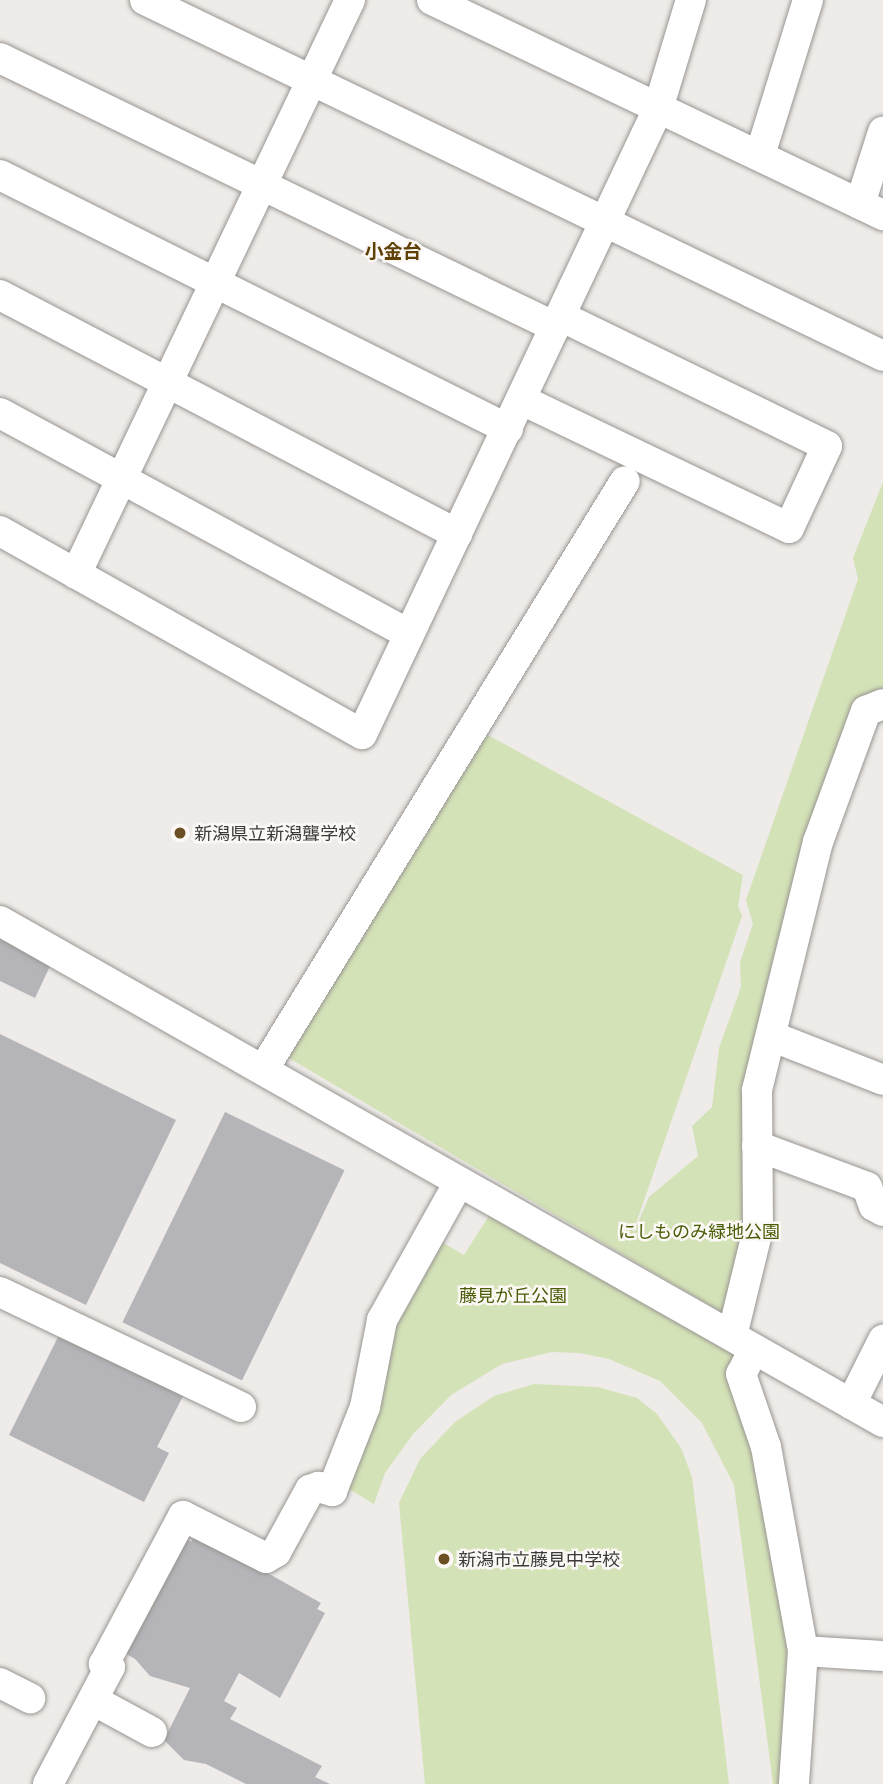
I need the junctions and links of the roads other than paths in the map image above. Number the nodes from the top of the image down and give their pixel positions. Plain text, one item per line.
1 (145, 0) edge
2 (350, 0) edge
3 (432, 0) edge
4 (691, 0) edge
5 (808, 0) edge
6 (0, 58) edge
7 (311, 81) junction
8 (658, 109) junction
9 (883, 132) edge
10 (760, 155) junction
11 (0, 175) edge
12 (260, 185) junction
13 (871, 209) edge
14 (607, 222) junction
15 (214, 284) junction
16 (0, 295) edge
17 (559, 322) junction
18 (883, 356) edge
19 (165, 382) junction
20 (522, 400) junction
21 (0, 413) edge
22 (508, 429) junction
23 (120, 479) junction
24 (625, 481) dead end
25 (0, 531) edge
26 (457, 534) junction
27 (76, 573) junction
28 (409, 634) junction
29 (883, 704) edge
30 (0, 922) edge
31 (771, 1036) junction
32 (263, 1070) junction
33 (883, 1080) edge
34 (757, 1146) junction
35 (459, 1182) junction
36 (883, 1211) edge
37 (0, 1292) edge
38 (883, 1340) edge
39 (743, 1343) junction
40 (851, 1404) junction
41 (241, 1407) dead end
42 (883, 1422) edge
43 (803, 1651) junction
44 (883, 1656) edge
45 (0, 1683) edge
46 (30, 1698) dead end
47 (93, 1700) junction
48 (152, 1732) dead end
49 (48, 1784) edge
50 (794, 1784) edge

1 - 7 street
2 - 7 street
3 - 8 street
4 - 8 street
5 - 10 street
6 - 12 street
7 - 12 street
7 - 14 street
8 - 10 street
8 - 14 street
9 - 13 street
10 - 13 street
11 - 15 street
12 - 15 street
12 - 17 street
14 - 17 street
14 - 18 street
15 - 19 street
15 - 22 street
16 - 19 street
17 - 20 street
17 - 20 street
19 - 23 street
19 - 26 street
20 - 22 street
21 - 23 street
22 - 26 street
23 - 27 street
23 - 28 street
24 - 32 street
25 - 27 street
26 - 28 street
27 - 28 street
29 - 31 street
30 - 32 street
31 - 33 street
31 - 34 street
32 - 35 street
34 - 36 street
34 - 39 street
35 - 39 street
35 - 47 street
37 - 41 street
38 - 40 street
39 - 40 street
39 - 43 street
40 - 42 street
43 - 44 street
43 - 50 street
45 - 46 street
47 - 48 street
47 - 49 street

